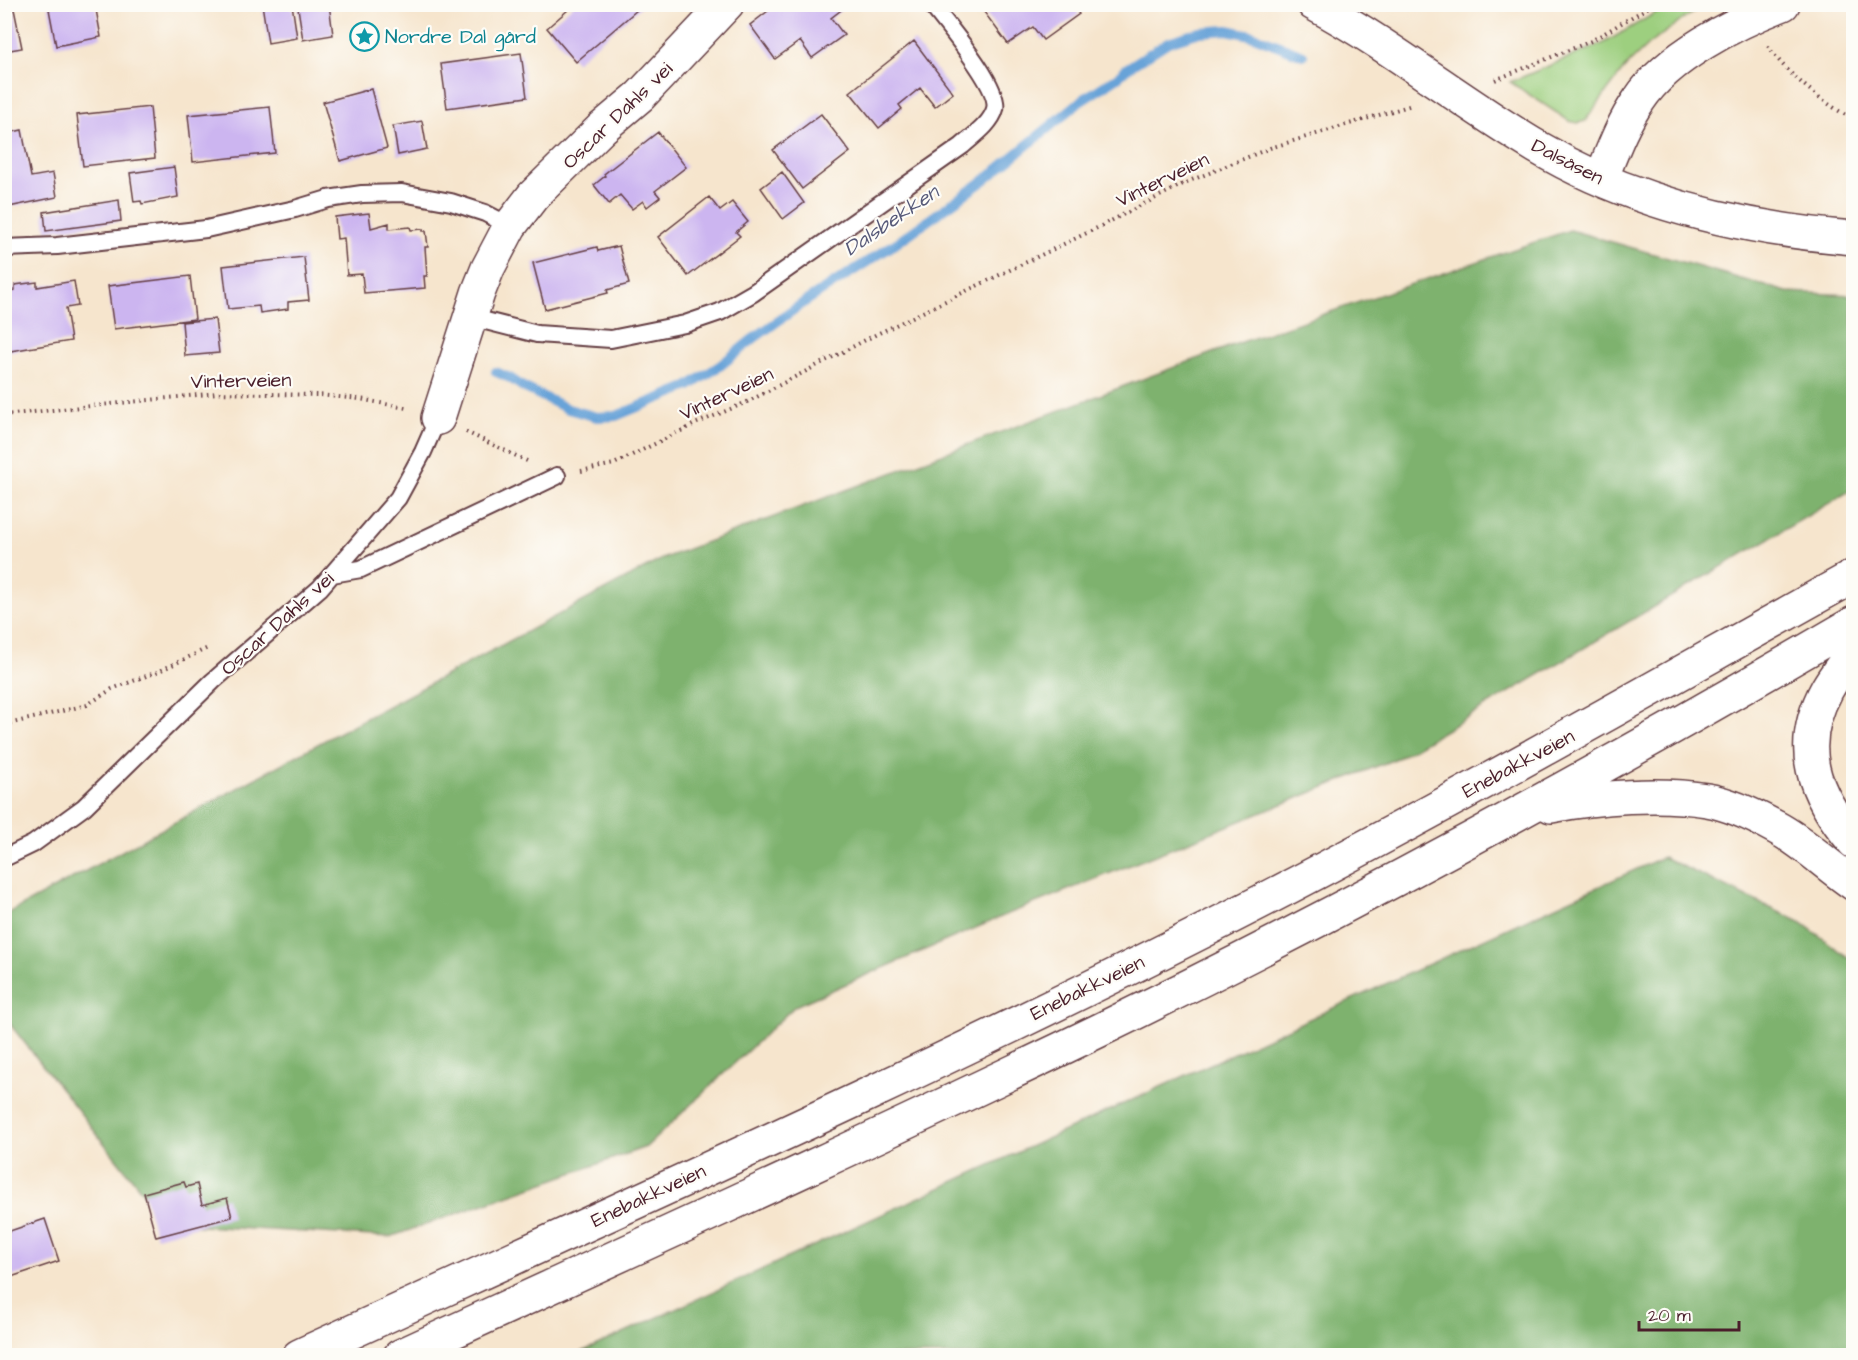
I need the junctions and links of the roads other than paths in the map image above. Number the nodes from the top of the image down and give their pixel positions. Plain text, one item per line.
1 (726, 4) edge
2 (930, 4) edge
3 (1314, 4) edge
4 (1783, 4) edge
5 (1601, 179) junction
6 (510, 226) junction
7 (1854, 237) edge
8 (4, 248) edge
9 (470, 317) junction
10 (438, 418) joint
11 (557, 476) road end
12 (332, 573) junction
13 (1854, 576) edge
14 (1854, 623) edge
15 (1854, 650) edge
16 (1523, 810) junction
17 (1854, 842) edge
18 (4, 858) edge
19 (1854, 884) edge
20 (299, 1356) edge
21 (400, 1356) edge

1 - 6 main road, Oscar Dahls vei
2 - 9 lane
3 - 5 main road, Dalsåsen
4 - 5 main road
5 - 7 main road, Dalsåsen
6 - 8 lane
6 - 9 main road, Oscar Dahls vei
9 - 10 main road, Oscar Dahls vei
10 - 12 lane, Oscar Dahls vei
11 - 12 lane
12 - 18 lane, Oscar Dahls vei
13 - 20 main road, Enebakkveien
14 - 16 main road
15 - 17 main road
16 - 19 main road
16 - 21 main road

